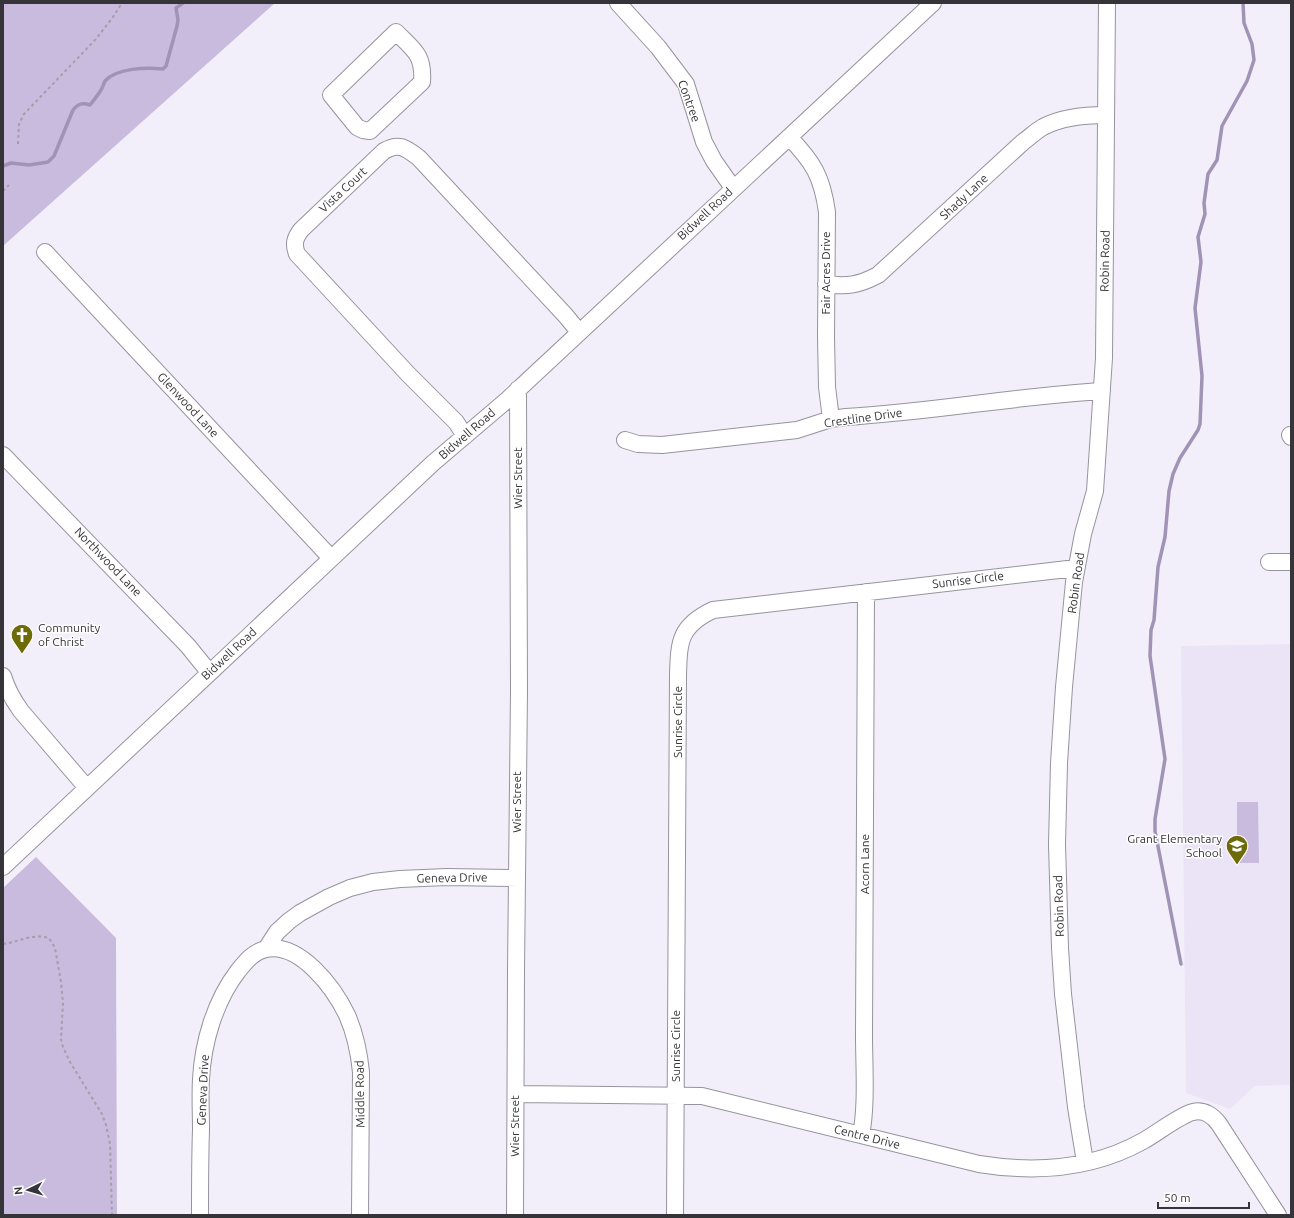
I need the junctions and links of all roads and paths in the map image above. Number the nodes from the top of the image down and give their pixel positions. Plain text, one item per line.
1 (122, 3) edge
2 (618, 3) edge
3 (933, 3) edge
4 (1107, 3) edge
5 (1106, 115) junction
6 (370, 131) junction
7 (789, 137) junction
8 (18, 144) dead end
9 (384, 151) junction
10 (9, 185) dead end
11 (733, 188) junction
12 (3, 191) edge
13 (45, 252) dead end
14 (826, 284) junction
15 (579, 332) junction
16 (518, 389) junction
17 (1102, 391) junction
18 (831, 419) junction
19 (466, 436) junction
20 (625, 440) dead end
21 (3, 455) edge
22 (331, 558) junction
23 (1269, 562) dead end
24 (1291, 562) edge
25 (1076, 568) junction
26 (866, 592) junction
27 (209, 672) junction
28 (3, 676) edge
29 (87, 788) junction
30 (3, 867) edge
31 (517, 878) junction
32 (3, 944) edge
33 (266, 949) junction
34 (516, 1094) junction
35 (676, 1096) junction
36 (861, 1135) junction
37 (1085, 1162) junction
38 (112, 1215) edge
39 (200, 1215) edge
40 (360, 1215) edge
41 (515, 1215) edge
42 (675, 1215) edge
43 (1278, 1215) edge

1 - 8 path
2 - 11 street, Contree
3 - 7 street, Bidwell Road
4 - 5 street, Robin Road
5 - 14 street, Shady Lane
5 - 17 street, Robin Road
6 - 6 street
6 - 9 street
7 - 11 street, Bidwell Road
7 - 14 street, Fair Acres Drive
9 - 15 street
9 - 19 street, Vista Court
10 - 12 path
11 - 15 street, Bidwell Road
13 - 22 street, Glenwood Lane
14 - 18 street, Fair Acres Drive
15 - 16 street, Bidwell Road
16 - 19 street, Bidwell Road
16 - 31 street, Wier Street
17 - 18 street, Crestline Drive
17 - 25 street, Robin Road
18 - 20 street, Crestline Drive
19 - 22 street, Bidwell Road
21 - 27 street, Northwood Lane
22 - 27 street, Bidwell Road
23 - 24 street
25 - 26 street, Sunrise Circle
25 - 37 street, Robin Road
26 - 35 street, Sunrise Circle
26 - 36 street, Acorn Lane
27 - 29 street, Bidwell Road
28 - 29 street
29 - 30 street, Bidwell Road
31 - 33 street, Geneva Drive
31 - 34 street, Wier Street
32 - 38 path
33 - 39 street, Geneva Drive
33 - 40 street, Middle Road
34 - 35 street, Centre Drive
34 - 41 street, Wier Street
35 - 36 street, Centre Drive
35 - 42 street, Sunrise Circle
36 - 37 street, Centre Drive
37 - 43 street, Centre Drive

